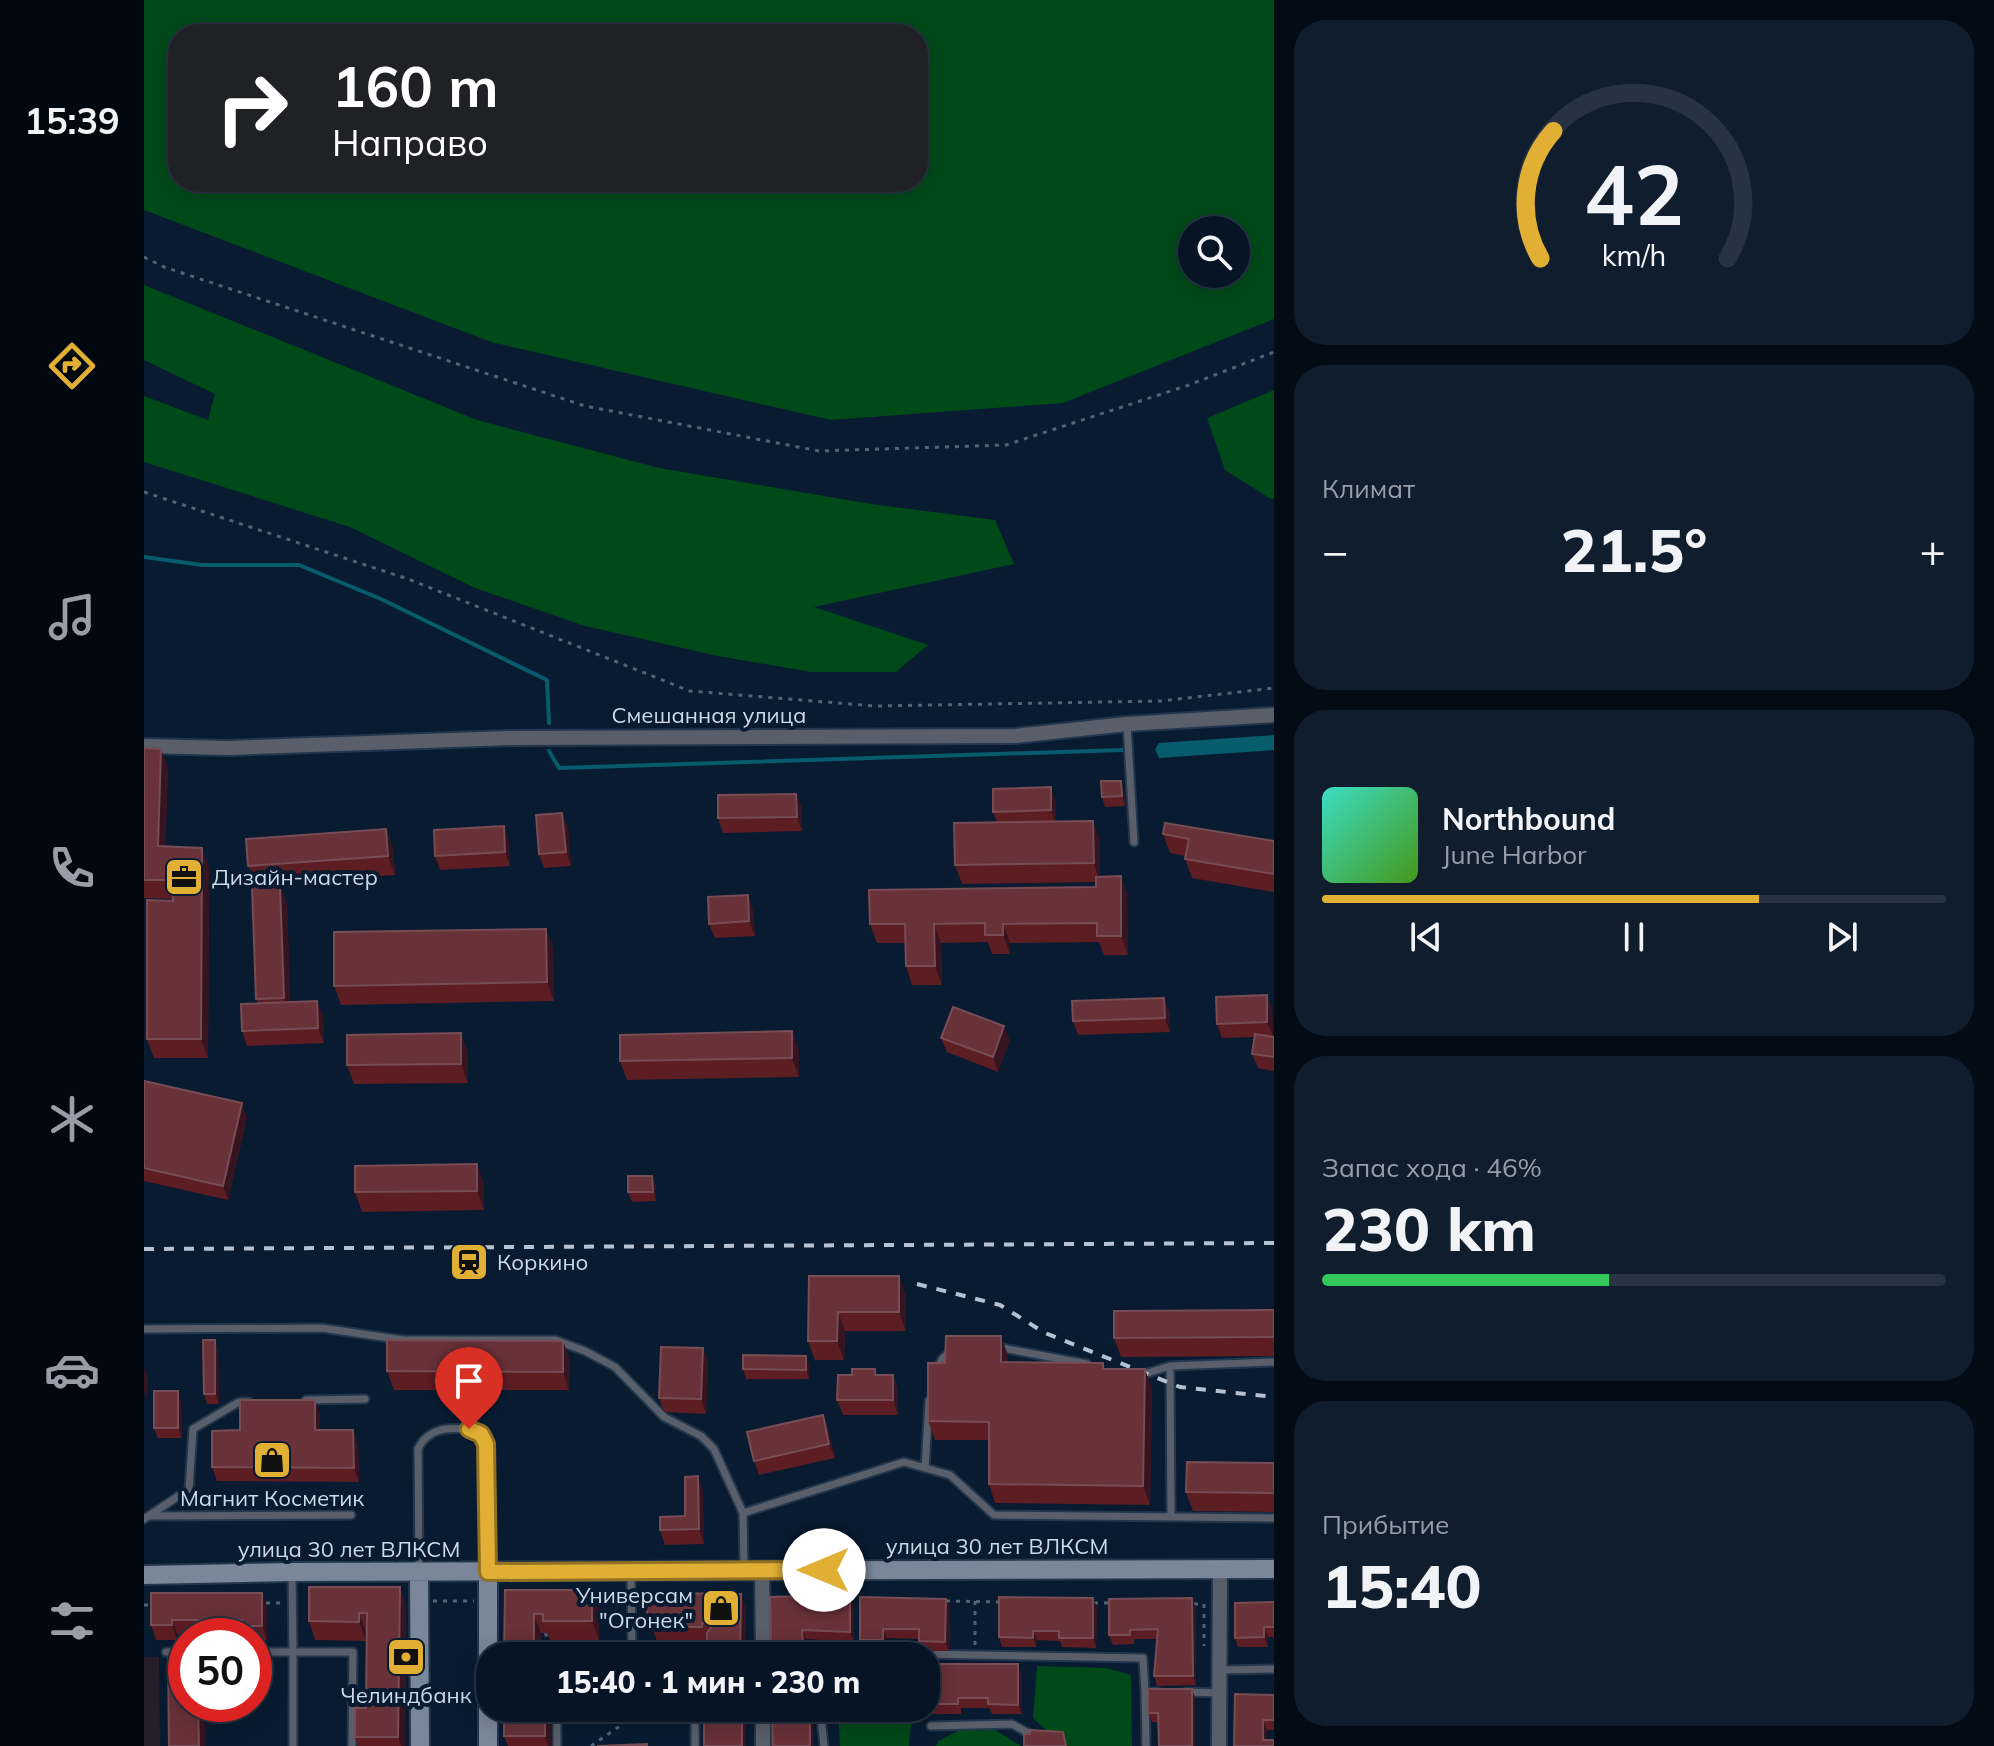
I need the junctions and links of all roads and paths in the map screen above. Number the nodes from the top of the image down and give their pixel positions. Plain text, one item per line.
1 (144, 257) edge
2 (1274, 352) edge
3 (144, 492) edge
4 (1274, 688) edge
5 (1274, 715) edge
6 (1127, 724) junction
7 (144, 746) edge
8 (1134, 842) dead end
9 (144, 1329) edge
10 (982, 1347) edge
11 (969, 1348) edge
12 (1274, 1362) edge
13 (1097, 1366) edge
14 (1170, 1366) junction
15 (1124, 1373) edge
16 (931, 1380) edge
17 (929, 1395) edge
18 (365, 1399) dead end
19 (302, 1401) edge
20 (255, 1402) edge
21 (1171, 1462) junction
22 (1186, 1463) edge
23 (925, 1468) junction
24 (743, 1513) junction
25 (351, 1515) dead end
26 (147, 1517) edge
27 (1171, 1517) junction
28 (1274, 1518) edge
29 (1220, 1569) junction
30 (1274, 1569) edge
31 (631, 1571) junction
32 (753, 1571) junction
33 (292, 1572) junction
34 (419, 1572) junction
35 (488, 1572) junction
36 (144, 1575) edge
37 (632, 1600) junction
38 (420, 1601) junction
39 (488, 1601) junction
40 (585, 1601) edge
41 (943, 1601) edge
42 (975, 1601) junction
43 (1005, 1602) edge
44 (1082, 1602) edge
45 (293, 1603) junction
46 (1112, 1603) edge
47 (1188, 1603) edge
48 (253, 1604) edge
49 (1204, 1604) junction
50 (1220, 1604) junction
51 (144, 1605) edge
52 (166, 1605) edge
53 (545, 1633) edge
54 (715, 1639) edge
55 (550, 1642) edge
56 (632, 1642) edge
57 (711, 1642) edge
58 (761, 1642) edge
59 (1204, 1648) dead end
60 (272, 1652) edge
61 (293, 1652) junction
62 (940, 1654) edge
63 (975, 1655) junction
64 (1274, 1669) edge
65 (1220, 1670) junction
66 (1145, 1692) junction
67 (1220, 1693) junction
68 (557, 1722) edge
69 (626, 1722) edge
70 (695, 1722) edge
71 (763, 1722) edge
72 (821, 1722) edge
73 (931, 1726) dead end
74 (1046, 1742) edge
75 (293, 1746) edge
76 (352, 1746) edge
77 (420, 1746) edge
78 (488, 1746) edge
79 (557, 1746) edge
80 (591, 1746) edge
81 (695, 1746) edge
82 (763, 1746) edge
83 (824, 1746) edge
84 (1146, 1746) edge
85 (1219, 1746) edge

1 - 2 path
3 - 4 path
5 - 6 street, Смешанная улица
6 - 7 street, Смешанная улица
6 - 8 lane
9 - 24 lane
10 - 13 lane
11 - 16 lane
12 - 14 lane
14 - 15 lane
14 - 21 lane
17 - 23 lane
18 - 19 lane
20 - 26 lane
21 - 22 lane
21 - 27 lane
23 - 24 lane
23 - 27 lane
24 - 32 lane
25 - 26 lane
27 - 28 lane
29 - 30 main road, улица 30 лет ВЛКСМ
29 - 32 main road, улица 30 лет ВЛКСМ
29 - 50 street
31 - 32 main road, улица 30 лет ВЛКСМ
31 - 35 main road, улица 30 лет ВЛКСМ
31 - 37 lane
32 - 58 street
33 - 34 main road, улица 30 лет ВЛКСМ
33 - 36 main road, улица 30 лет ВЛКСМ
33 - 45 lane
34 - 35 main road, улица 30 лет ВЛКСМ
34 - 35 lane
34 - 38 main road
35 - 39 main road
37 - 40 path
37 - 56 lane
38 - 39 path
38 - 77 main road
39 - 78 main road
41 - 42 path
42 - 43 path
42 - 63 path
44 - 46 path
45 - 48 path
45 - 61 lane
47 - 49 path
49 - 50 path
49 - 59 path
50 - 65 street
51 - 52 path
53 - 55 path
54 - 57 path
60 - 61 lane
61 - 75 lane
61 - 76 lane
62 - 63 lane
63 - 66 lane
64 - 65 lane
65 - 67 street
66 - 67 lane
66 - 84 lane
67 - 85 street
68 - 79 lane
69 - 80 path
70 - 81 lane
71 - 82 street
72 - 83 lane
73 - 74 lane

